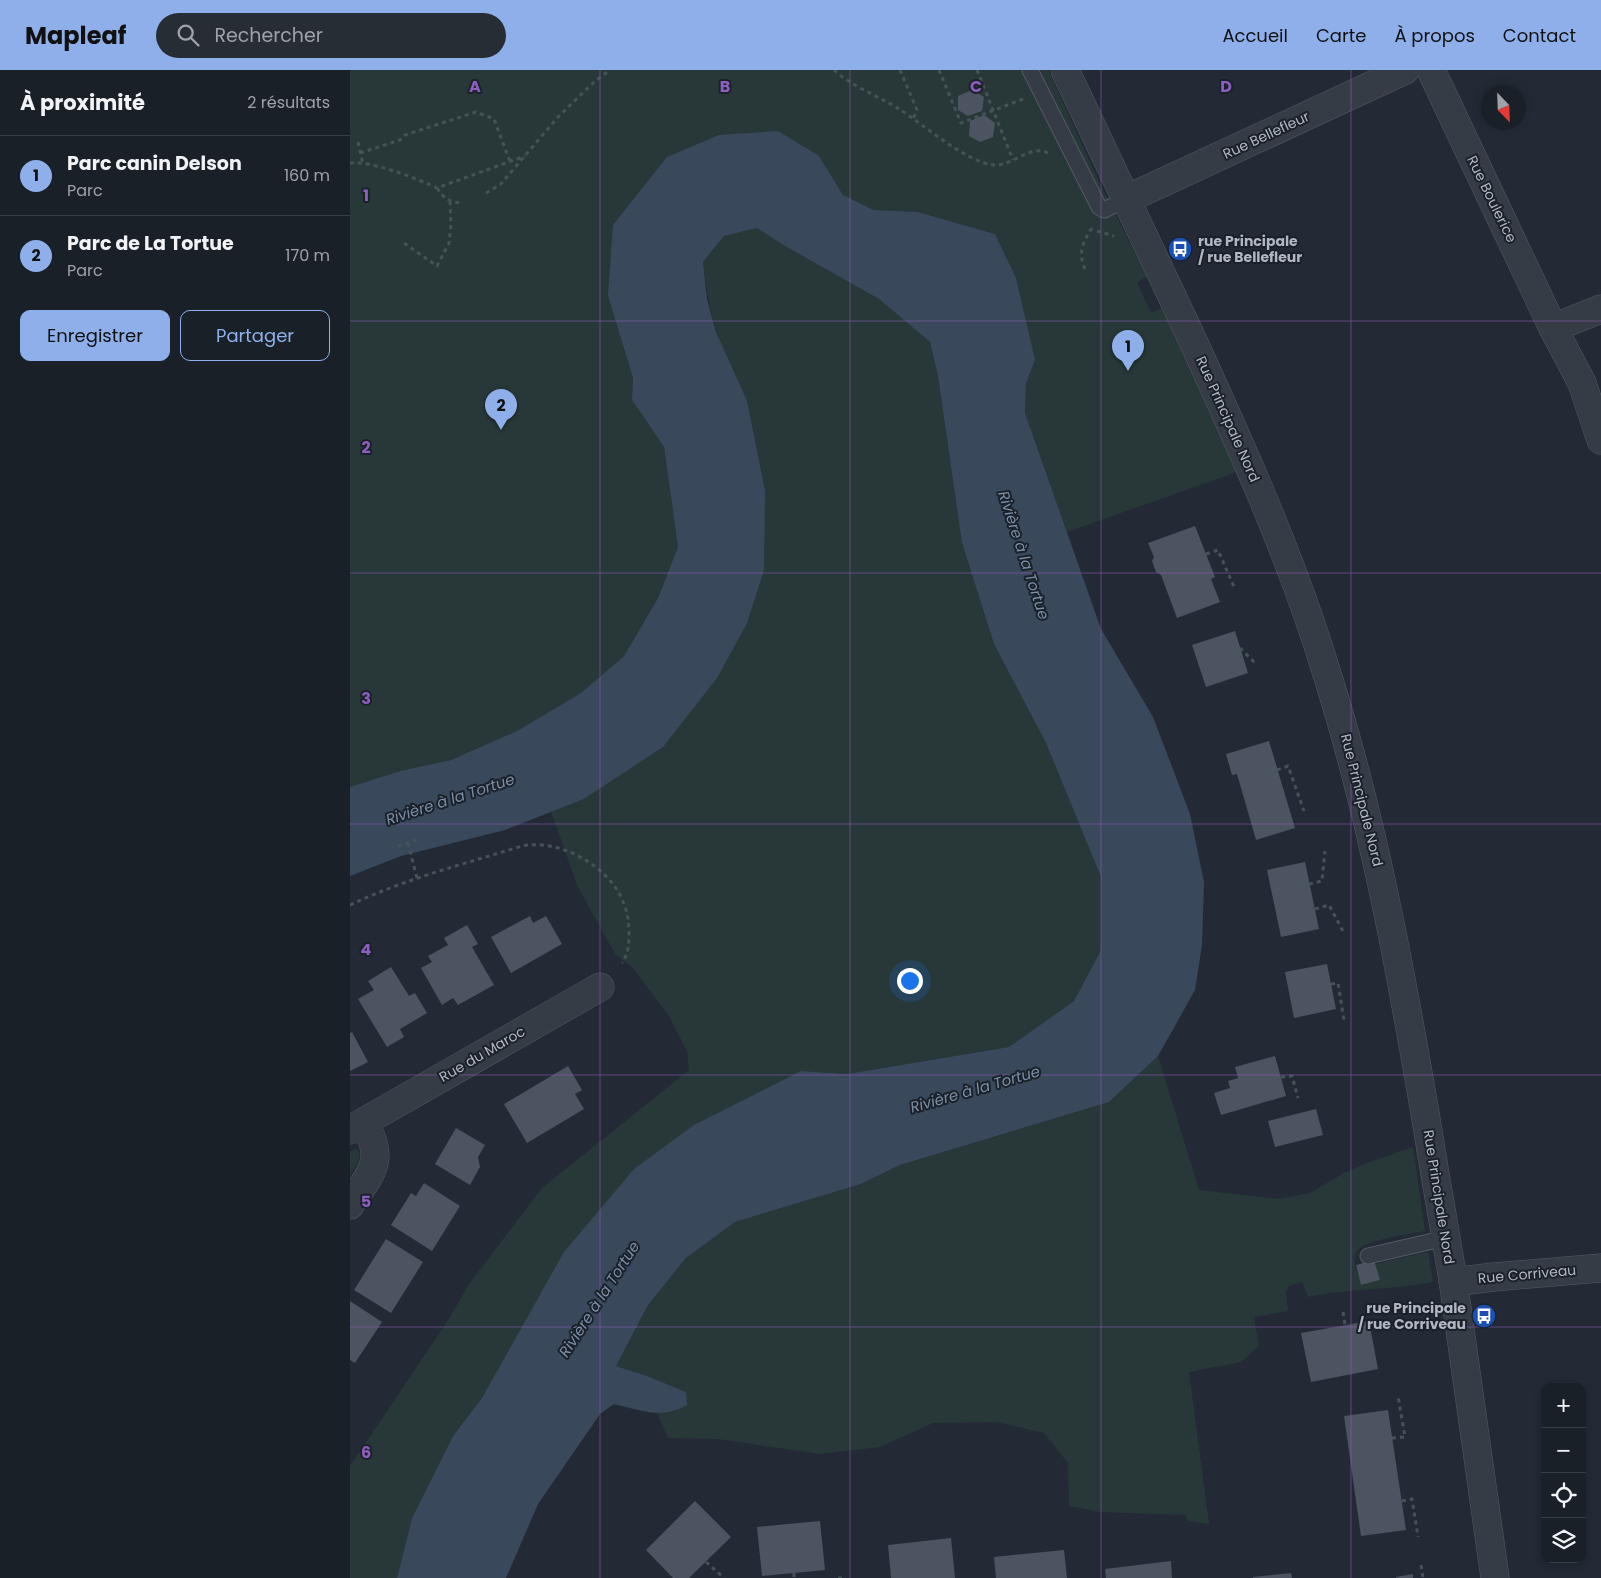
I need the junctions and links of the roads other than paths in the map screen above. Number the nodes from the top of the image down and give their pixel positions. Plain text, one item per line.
1 (1030, 70) edge
2 (1065, 70) edge
3 (1406, 70) edge
4 (1431, 70) edge
5 (1127, 199) junction
6 (1601, 309) edge
7 (1553, 328) junction
8 (1591, 380) edge
9 (1601, 440) edge
10 (600, 987) dead end
11 (357, 1126) edge
12 (350, 1205) edge
13 (1446, 1238) junction
14 (1368, 1256) dead end
15 (1601, 1268) edge
16 (1453, 1282) junction
17 (1495, 1578) edge

1 - 5 lane
2 - 5 street, Rue Principale Nord
3 - 5 street, Rue Bellefleur
4 - 7 street, Rue Boulerice
5 - 13 street, Rue Principale Nord
6 - 7 street
7 - 8 street, Rue Boulerice
8 - 9 street, Rue Boulerice
10 - 11 street, Rue du Maroc
11 - 12 street, Rue du Maroc
13 - 14 lane
13 - 16 street, Rue Principale Nord
15 - 16 street, Rue Corriveau
16 - 17 street, Rue Principale Nord

